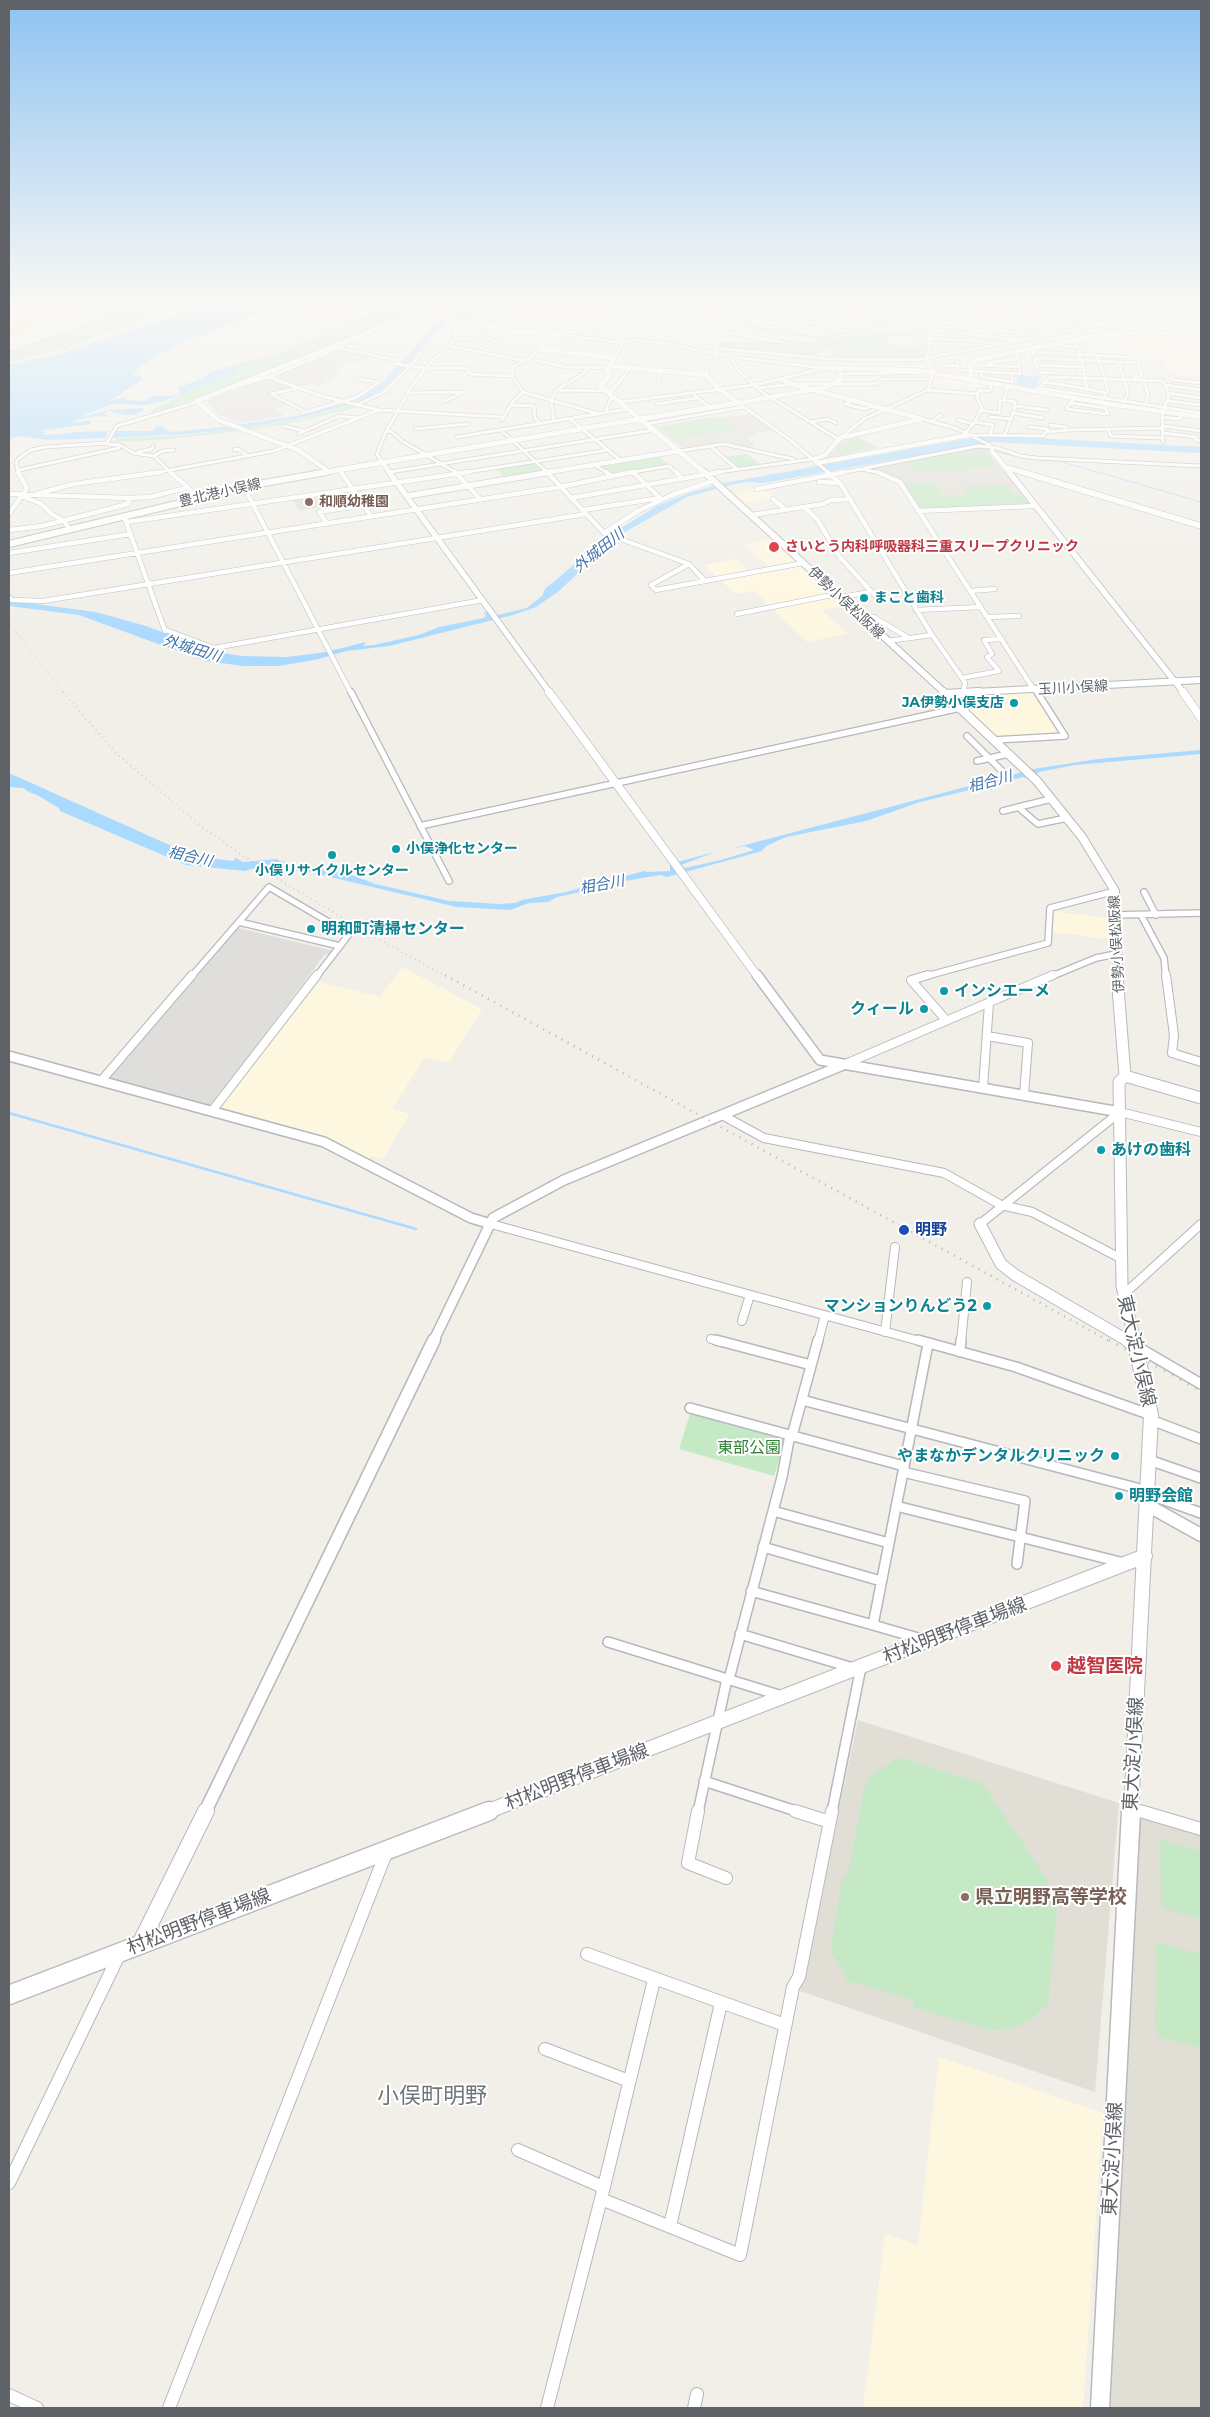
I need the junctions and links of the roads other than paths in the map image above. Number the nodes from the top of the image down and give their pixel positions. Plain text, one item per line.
1 (466, 414) edge
2 (154, 415) edge
3 (210, 415) edge
4 (366, 415) edge
5 (396, 415) edge
6 (478, 415) edge
7 (481, 415) joint
8 (535, 415) edge
9 (553, 415) edge
10 (593, 415) edge
11 (635, 415) edge
12 (664, 415) edge
13 (699, 415) edge
14 (753, 415) edge
15 (799, 415) edge
16 (872, 415) edge
17 (908, 415) edge
18 (941, 415) dead end
19 (992, 415) edge
20 (1012, 415) edge
21 (1021, 415) edge
22 (1164, 415) edge
23 (1170, 415) edge
24 (1181, 415) dead end
25 (1185, 415) edge
26 (978, 416) joint
27 (502, 417) joint
28 (1201, 417) edge
29 (357, 418) junction
30 (570, 418) junction
31 (640, 419) junction
32 (922, 419) junction
33 (1041, 419) dead end
34 (958, 420) dead end
35 (554, 421) junction
36 (1061, 421) dead end
37 (308, 422) dead end
38 (811, 422) junction
39 (931, 422) junction
40 (540, 423) junction
41 (836, 423) dead end
42 (975, 423) junction
43 (1098, 423) dead end
44 (468, 424) junction
45 (646, 424) junction
46 (319, 425) junction
47 (284, 426) dead end
48 (1029, 426) dead end
49 (1073, 427) dead end
50 (582, 428) junction
51 (415, 429) dead end
52 (1048, 429) junction
53 (1108, 429) junction
54 (1163, 429) junction
55 (501, 430) junction
56 (654, 430) junction
57 (1093, 430) junction
58 (1099, 430) junction
59 (1200, 430) edge
60 (387, 431) junction
61 (304, 432) junction
62 (298, 434) dead end
63 (969, 434) junction
64 (990, 434) junction
65 (1005, 434) junction
66 (469, 435) junction
67 (1181, 435) junction
68 (457, 437) dead end
69 (1201, 437) edge
70 (1096, 438) dead end
71 (839, 439) junction
72 (513, 440) junction
73 (597, 440) junction
74 (108, 441) junction
75 (1201, 441) edge
76 (1181, 443) dead end
77 (153, 446) dead end
78 (289, 446) junction
79 (710, 446) junction
80 (122, 448) junction
81 (991, 448) junction
82 (174, 450) dead end
83 (234, 450) dead end
84 (608, 450) junction
85 (679, 451) junction
86 (525, 452) junction
87 (134, 453) junction
88 (428, 454) junction
89 (154, 456) junction
90 (248, 456) junction
91 (620, 460) junction
92 (802, 460) junction
93 (34, 462) dead end
94 (382, 462) junction
95 (536, 462) junction
96 (816, 462) junction
97 (441, 464) junction
98 (17, 465) junction
99 (594, 465) junction
100 (1201, 466) edge
101 (1005, 467) junction
102 (339, 469) junction
103 (737, 469) junction
104 (862, 469) junction
105 (19, 470) junction
106 (167, 471) junction
107 (328, 471) junction
108 (390, 472) junction
109 (546, 472) junction
110 (633, 472) junction
111 (458, 474) junction
112 (706, 474) junction
113 (832, 474) junction
114 (612, 476) junction
115 (682, 478) junction
116 (712, 481) junction
117 (397, 482) junction
118 (819, 482) dead end
119 (840, 483) junction
120 (646, 484) junction
121 (469, 486) junction
122 (244, 487) junction
123 (560, 487) junction
124 (186, 488) junction
125 (353, 488) junction
126 (756, 489) dead end
127 (9, 494) edge
128 (36, 494) junction
129 (21, 496) junction
130 (407, 496) junction
131 (130, 498) junction
132 (200, 498) junction
133 (571, 498) junction
134 (480, 499) junction
135 (662, 499) junction
136 (773, 499) dead end
137 (851, 499) junction
138 (252, 503) junction
139 (1035, 506) junction
140 (351, 507) dead end
141 (804, 507) junction
142 (417, 509) junction
143 (785, 509) junction
144 (918, 510) junction
145 (585, 512) junction
146 (9, 514) edge
147 (752, 515) junction
148 (371, 516) junction
149 (126, 519) junction
150 (63, 520) junction
151 (108, 520) junction
152 (326, 524) junction
153 (1201, 526) edge
154 (69, 528) junction
155 (9, 530) edge
156 (267, 533) junction
157 (605, 533) junction
158 (131, 534) junction
159 (437, 538) junction
160 (9, 544) edge
161 (9, 553) edge
162 (138, 553) junction
163 (282, 563) junction
164 (803, 563) junction
165 (689, 564) junction
166 (9, 573) edge
167 (705, 581) junction
168 (148, 584) junction
169 (995, 589) dead end
170 (970, 590) junction
171 (871, 592) junction
172 (838, 596) junction
173 (9, 597) edge
174 (878, 599) dead end
175 (483, 600) junction
176 (981, 607) junction
177 (916, 610) junction
178 (737, 614) dead end
179 (860, 614) junction
180 (1019, 616) dead end
181 (988, 617) junction
182 (317, 630) junction
183 (932, 635) junction
184 (907, 637) junction
185 (1002, 639) junction
186 (888, 642) junction
187 (962, 678) junction
188 (1201, 680) edge
189 (1176, 682) junction
190 (1035, 690) junction
191 (963, 693) junction
192 (972, 693) junction
193 (945, 694) junction
194 (964, 711) junction
195 (1201, 718) edge
196 (967, 736) dead end
197 (994, 740) junction
198 (1008, 754) junction
199 (989, 758) junction
200 (978, 761) dead end
201 (1003, 772) dead end
202 (615, 783) junction
203 (1051, 799) junction
204 (1018, 807) junction
205 (1003, 811) dead end
206 (1066, 818) junction
207 (420, 826) junction
208 (450, 881) dead end
209 (1115, 890) junction
210 (1144, 892) dead end
211 (1201, 913) edge
212 (1114, 915) junction
213 (1141, 915) junction
214 (1156, 915) junction
215 (240, 922) junction
216 (340, 946) junction
217 (1116, 954) junction
218 (989, 1003) junction
219 (946, 1020) junction
220 (987, 1036) junction
221 (9, 1056) edge
222 (1201, 1062) edge
223 (843, 1065) junction
224 (1126, 1076) junction
225 (101, 1081) junction
226 (983, 1088) junction
227 (1024, 1095) junction
228 (1201, 1098) edge
229 (212, 1111) junction
230 (1120, 1112) junction
231 (722, 1116) junction
232 (1201, 1132) edge
233 (1001, 1205) junction
234 (490, 1224) junction
235 (980, 1224) joint
236 (1201, 1224) edge
237 (895, 1247) dead end
238 (1120, 1258) junction
239 (967, 1282) dead end
240 (750, 1294) junction
241 (1123, 1295) junction
242 (825, 1315) junction
243 (742, 1321) dead end
244 (884, 1332) junction
245 (710, 1339) dead end
246 (928, 1344) junction
247 (1134, 1344) junction
248 (960, 1352) junction
249 (811, 1365) junction
250 (1201, 1384) edge
251 (802, 1400) junction
252 (690, 1408) dead end
253 (1151, 1418) junction
254 (911, 1430) junction
255 (792, 1436) junction
256 (1201, 1438) edge
257 (1149, 1460) junction
258 (904, 1469) junction
259 (1201, 1478) edge
260 (1148, 1497) junction
261 (896, 1506) junction
262 (773, 1511) junction
263 (1201, 1513) edge
264 (1201, 1535) edge
265 (1020, 1536) junction
266 (889, 1542) junction
267 (763, 1547) junction
268 (1145, 1556) junction
269 (1017, 1564) dead end
270 (1126, 1564) junction
271 (881, 1581) junction
272 (751, 1591) junction
273 (873, 1626) junction
274 (740, 1634) junction
275 (929, 1641) junction
276 (608, 1642) dead end
277 (859, 1668) junction
278 (728, 1679) junction
279 (784, 1697) junction
280 (716, 1722) junction
281 (704, 1781) junction
282 (1131, 1808) junction
283 (830, 1822) junction
284 (1201, 1829) edge
285 (388, 1849) junction
286 (726, 1878) dead end
287 (139, 1946) junction
288 (120, 1952) junction
289 (586, 1954) dead end
290 (654, 1980) junction
291 (9, 1996) edge
292 (721, 2003) junction
293 (785, 2025) junction
294 (545, 2049) dead end
295 (629, 2082) junction
296 (518, 2150) dead end
297 (9, 2182) edge
298 (602, 2193) junction
299 (670, 2226) junction
300 (697, 2394) dead end
301 (9, 2395) edge
302 (37, 2408) edge
303 (169, 2408) edge
304 (547, 2408) edge
305 (694, 2408) edge
306 (1100, 2408) edge

1 - 44 street
2 - 74 street
3 - 78 street
4 - 29 street
5 - 60 street
6 - 7 street
7 - 27 street
8 - 40 street
9 - 35 street
10 - 30 street
11 - 31 street
12 - 31 main road
13 - 45 street
14 - 96 street
15 - 38 street
16 - 71 street
17 - 32 street
18 - 39 street
19 - 26 street
20 - 65 street
21 - 33 street
22 - 54 street
23 - 24 street
25 - 28 street
26 - 42 street
27 - 55 street
29 - 46 street
29 - 78 street
30 - 35 street
30 - 50 street
31 - 45 main road, 伊勢小俣松阪線
31 - 50 main road, 豊北港小俣線
32 - 39 street
32 - 71 street
34 - 42 street
35 - 40 street
36 - 52 street
37 - 46 street
38 - 41 street
38 - 71 street
39 - 63 street
40 - 55 street
42 - 63 street
42 - 64 street
43 - 58 street
44 - 51 street
44 - 66 street
45 - 56 main road, 伊勢小俣松阪線
46 - 61 street
47 - 61 street
48 - 52 street
49 - 52 street
50 - 72 main road, 豊北港小俣線
50 - 73 street
52 - 57 street
52 - 65 street
53 - 54 street
53 - 54 street
53 - 58 street
54 - 59 street
54 - 67 street
55 - 66 street
55 - 72 street
56 - 73 street
56 - 85 main road, 伊勢小俣松阪線
57 - 58 street
57 - 70 street
59 - 69 street
60 - 88 street
60 - 94 street
61 - 62 street
63 - 64 street
63 - 81 street
63 - 96 street
64 - 65 street
66 - 68 street
67 - 75 street
67 - 76 street
71 - 96 street
72 - 86 street
72 - 88 main road, 豊北港小俣線
73 - 84 street
73 - 86 street
74 - 80 street
74 - 98 street
77 - 87 street
78 - 90 street
78 - 107 street
79 - 85 street
79 - 92 street
79 - 103 street
80 - 87 street
80 - 105 street
81 - 100 street
81 - 101 street
81 - 104 street
82 - 89 street
83 - 90 street
84 - 91 street
84 - 95 street
85 - 91 street
85 - 112 main road, 伊勢小俣松阪線
86 - 95 street
86 - 97 street
87 - 89 street
88 - 94 main road, 豊北港小俣線
88 - 97 street
89 - 106 street
90 - 106 street
91 - 99 street
92 - 96 street
92 - 103 street
93 - 98 street
94 - 102 main road, 豊北港小俣線
94 - 108 street
95 - 109 street
95 - 111 street
96 - 113 street
97 - 108 street
97 - 111 street
98 - 105 street
99 - 109 street
99 - 114 street
101 - 139 street
101 - 153 street
102 - 107 main road, 豊北港小俣線
102 - 125 street
103 - 112 street
104 - 113 street
104 - 144 street
105 - 129 street
106 - 124 street
106 - 128 street
107 - 122 main road, 豊北港小俣線
108 - 117 street
109 - 121 street
109 - 123 street
110 - 114 street
110 - 115 street
110 - 120 street
111 - 117 street
111 - 121 street
112 - 115 street
112 - 116 main road, 伊勢小俣松阪線
113 - 119 street
113 - 126 street
114 - 123 street
115 - 120 street
116 - 135 street
116 - 147 main road, 伊勢小俣松阪線
117 - 125 street
117 - 130 street
118 - 119 street
119 - 137 street
120 - 133 street
120 - 135 street
121 - 130 street
121 - 134 street
122 - 132 main road, 豊北港小俣線
122 - 138 street
123 - 133 street
123 - 134 street
124 - 131 street
124 - 132 street
125 - 138 street
125 - 148 street
127 - 129 street
128 - 129 street
128 - 131 street
129 - 146 street
129 - 150 street
130 - 142 street
131 - 150 street
132 - 149 main road, 豊北港小俣線
133 - 145 street
134 - 142 street
135 - 145 street
135 - 157 street
136 - 143 street
137 - 141 street
137 - 177 street
138 - 149 street
138 - 156 street
139 - 144 street
139 - 189 street
140 - 152 street
141 - 143 street
141 - 171 street
142 - 148 street
142 - 159 street
143 - 147 street
144 - 170 street
145 - 157 street
145 - 159 street
147 - 164 main road, 伊勢小俣松阪線
148 - 152 street
149 - 151 main road, 豊北港小俣線
149 - 158 street
150 - 154 street
150 - 155 street
151 - 154 street
151 - 160 street
151 - 160 main road, 豊北港小俣線
152 - 156 street
154 - 160 street
156 - 162 street
156 - 163 street
157 - 165 street
158 - 161 street
158 - 162 street
159 - 163 street
159 - 175 street
162 - 166 street
162 - 168 street
163 - 168 street
163 - 182 street
164 - 167 street
164 - 172 main road, 伊勢小俣松阪線
165 - 167 street
165 - 167 street
168 - 173 street
168 - 182 street
169 - 170 street
170 - 176 street
171 - 172 street
171 - 174 street
172 - 178 street
172 - 179 main road, 伊勢小俣松阪線
175 - 182 street
175 - 202 street
176 - 177 street
176 - 181 street
177 - 183 street
179 - 184 street
179 - 186 main road, 伊勢小俣松阪線
180 - 181 street
181 - 185 street
182 - 207 street
183 - 184 street
183 - 187 street
184 - 186 street
185 - 187 street
185 - 190 street
186 - 193 main road, 伊勢小俣松阪線
187 - 191 street
188 - 189 main road, 玉川小俣線
189 - 190 main road, 玉川小俣線
189 - 195 street
190 - 192 main road, 玉川小俣線
190 - 197 street
191 - 192 main road, 玉川小俣線
191 - 193 main road, 玉川小俣線
192 - 194 main road
193 - 194 main road, 伊勢小俣松阪線
194 - 197 main road, 伊勢小俣松阪線
194 - 202 street
196 - 199 street
197 - 198 main road, 伊勢小俣松阪線
198 - 199 street
198 - 203 main road, 伊勢小俣松阪線
199 - 200 street
199 - 201 street
202 - 207 street
202 - 223 street
203 - 204 street
203 - 206 main road, 伊勢小俣松阪線
204 - 205 street
204 - 206 street
206 - 209 main road, 伊勢小俣松阪線
207 - 208 street
209 - 212 main road, 伊勢小俣松阪線
209 - 219 street
210 - 214 street
211 - 214 street
212 - 213 street
212 - 217 main road, 伊勢小俣松阪線
213 - 214 street
213 - 222 street
215 - 216 street
215 - 216 street
215 - 225 street
216 - 229 street
217 - 218 street
217 - 224 main road, 伊勢小俣松阪線
218 - 219 street
218 - 220 street
219 - 223 street
220 - 226 street
220 - 227 street
221 - 225 street
223 - 226 street
223 - 231 street
224 - 228 main road
224 - 230 main road, 東大淀小俣線
225 - 229 street
226 - 227 street
227 - 230 street
229 - 234 street
230 - 232 street
230 - 233 street
230 - 238 main road, 東大淀小俣線
231 - 233 street
231 - 234 street
233 - 235 street
233 - 238 street
234 - 240 street
234 - 287 street
235 - 247 main road
236 - 241 street
237 - 244 street
238 - 241 main road, 東大淀小俣線
239 - 248 street
240 - 242 street
240 - 243 street
241 - 247 main road, 東大淀小俣線
242 - 244 street
242 - 249 street
244 - 246 street
245 - 249 street
246 - 248 street
246 - 254 street
247 - 250 street
247 - 253 main road, 東大淀小俣線
248 - 253 street
249 - 251 street
251 - 254 street
251 - 255 street
252 - 255 street
253 - 256 street
253 - 257 main road, 東大淀小俣線
254 - 258 street
254 - 260 street
255 - 258 street
255 - 262 street
257 - 259 street
257 - 260 main road, 東大淀小俣線
258 - 261 street
258 - 265 street
260 - 263 street
260 - 264 street
260 - 268 main road, 東大淀小俣線
261 - 265 street
261 - 266 street
262 - 266 street
262 - 267 street
265 - 269 street
265 - 270 street
266 - 271 street
267 - 271 street
267 - 272 street
268 - 270 main road, 村松明野停車場線
268 - 282 main road, 東大淀小俣線
270 - 275 main road, 村松明野停車場線
271 - 273 street
272 - 273 street
272 - 274 street
273 - 275 street
274 - 277 street
274 - 278 street
275 - 277 main road, 村松明野停車場線
276 - 278 street
277 - 279 main road, 村松明野停車場線
277 - 283 street
278 - 279 street
278 - 280 street
279 - 280 main road, 村松明野停車場線
280 - 281 street
280 - 285 main road, 村松明野停車場線
281 - 283 street
281 - 286 street
282 - 284 street
282 - 306 main road, 東大淀小俣線
283 - 293 street
285 - 287 main road, 村松明野停車場線
285 - 303 street
287 - 288 main road, 村松明野停車場線
288 - 291 main road, 村松明野停車場線
288 - 297 street
289 - 290 street
290 - 292 street
290 - 295 street
292 - 293 street
292 - 299 street
293 - 299 street
294 - 295 street
295 - 298 street
296 - 298 street
298 - 299 street
298 - 304 street
300 - 305 street
301 - 302 street

